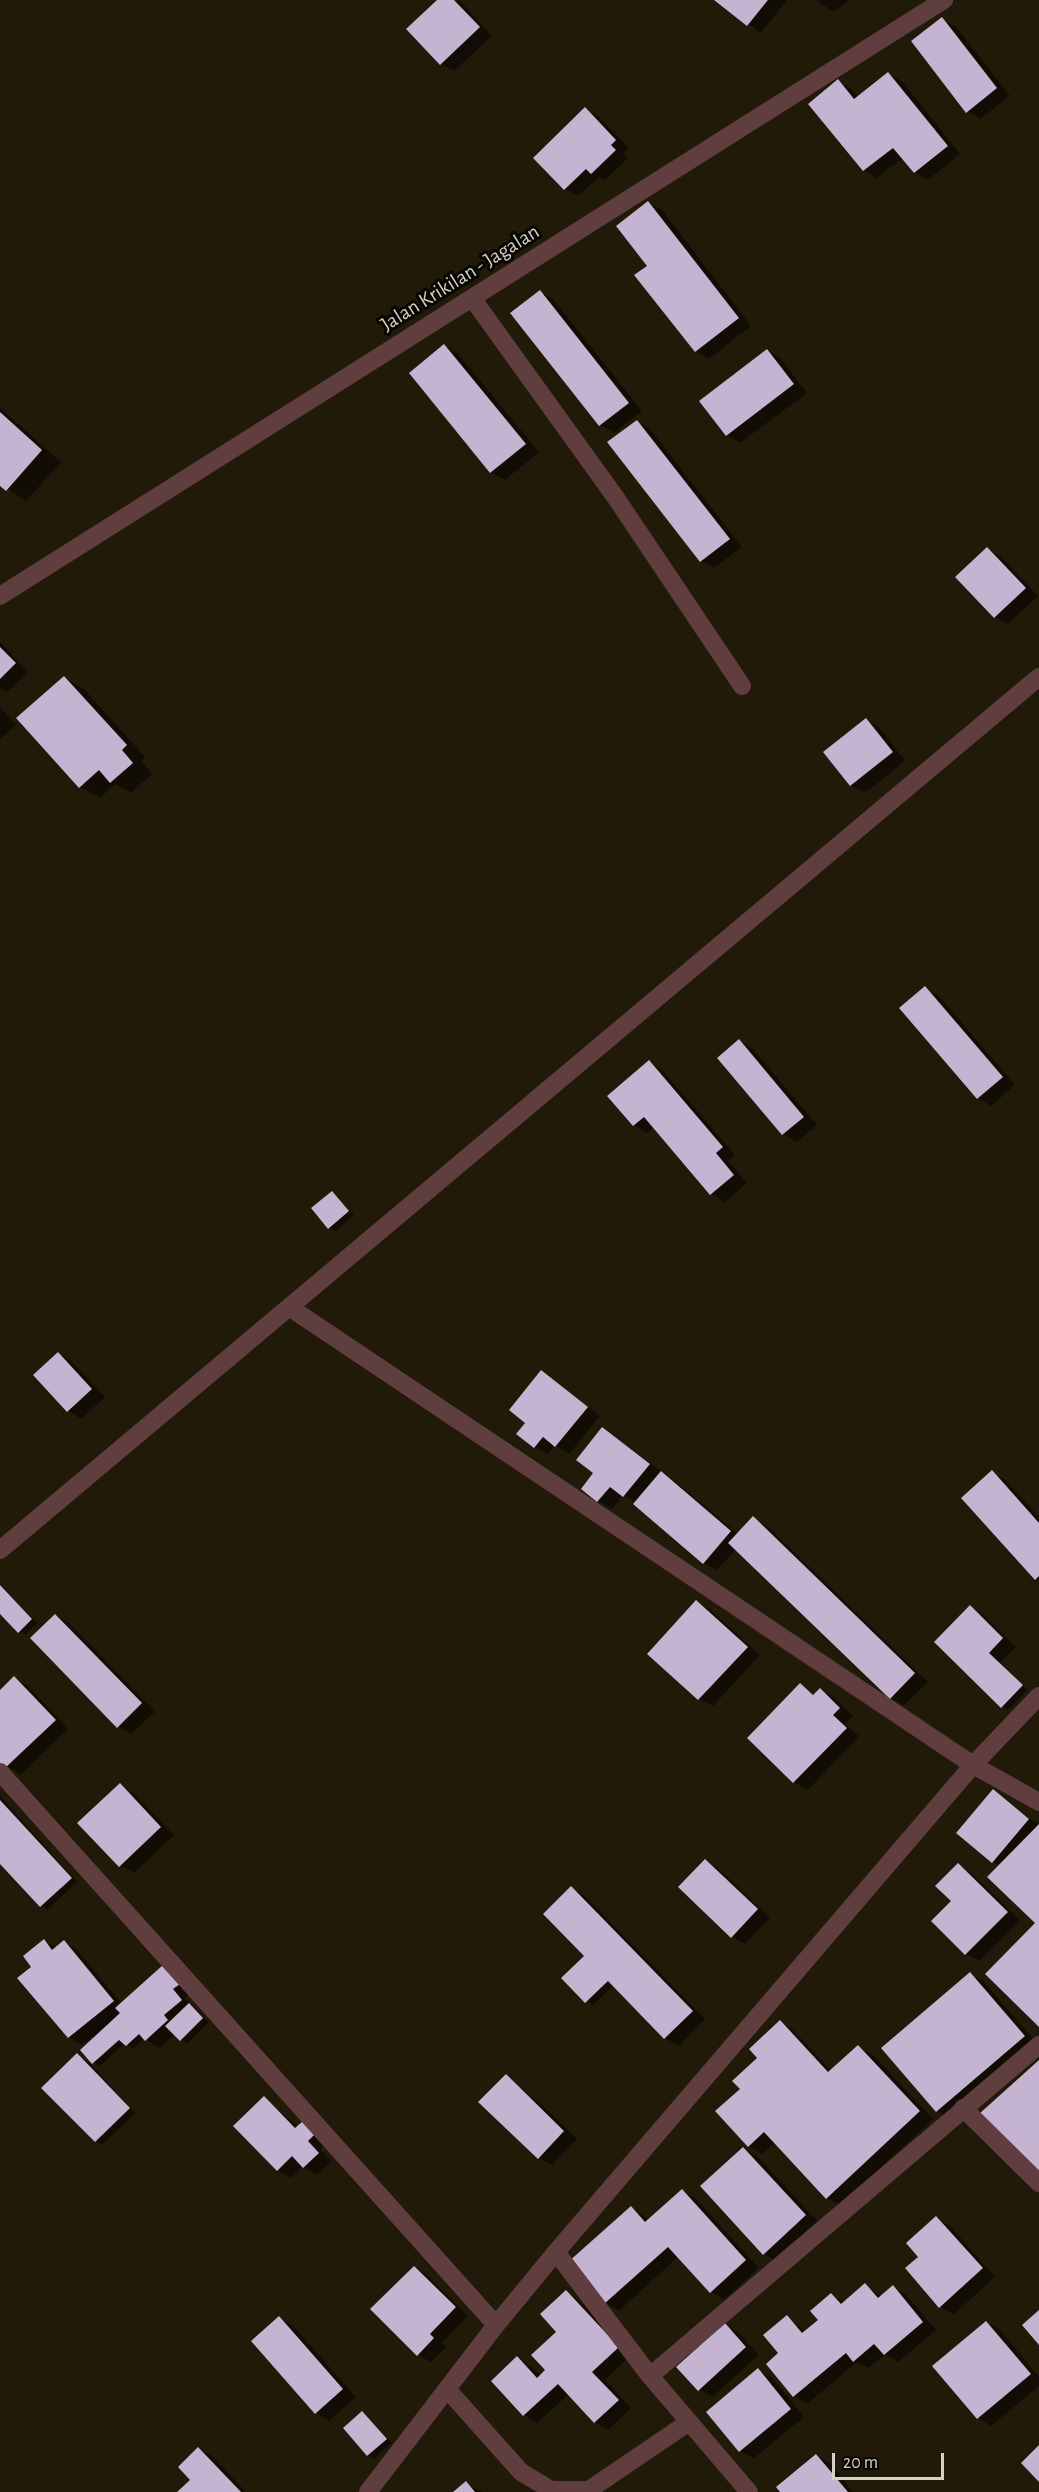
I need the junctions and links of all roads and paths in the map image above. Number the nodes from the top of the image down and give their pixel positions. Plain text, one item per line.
1 (944, 0) edge
2 (472, 298) junction
3 (0, 596) edge
4 (1039, 677) edge
5 (742, 686) dead end
6 (289, 1307) junction
7 (0, 1550) edge
8 (1039, 1696) edge
9 (974, 1765) junction
10 (0, 1772) edge
11 (1039, 1802) edge
12 (1039, 2045) edge
13 (963, 2108) junction
14 (1039, 2183) edge
15 (556, 2252) junction
16 (496, 2325) junction
17 (650, 2376) junction
18 (447, 2389) junction
19 (689, 2422) junction
20 (374, 2490) edge
21 (749, 2492) edge

1 - 2 street, Jalan Krikilan - Jagalan
2 - 3 street, Jalan Krikilan - Jagalan
2 - 5 street
4 - 6 street
6 - 7 street
6 - 9 street
8 - 9 street
9 - 11 street
9 - 15 street
10 - 16 street
12 - 13 street
13 - 14 street
13 - 17 street
15 - 16 street
15 - 17 street
16 - 18 street
17 - 19 street
18 - 19 street
18 - 20 street
19 - 21 street

